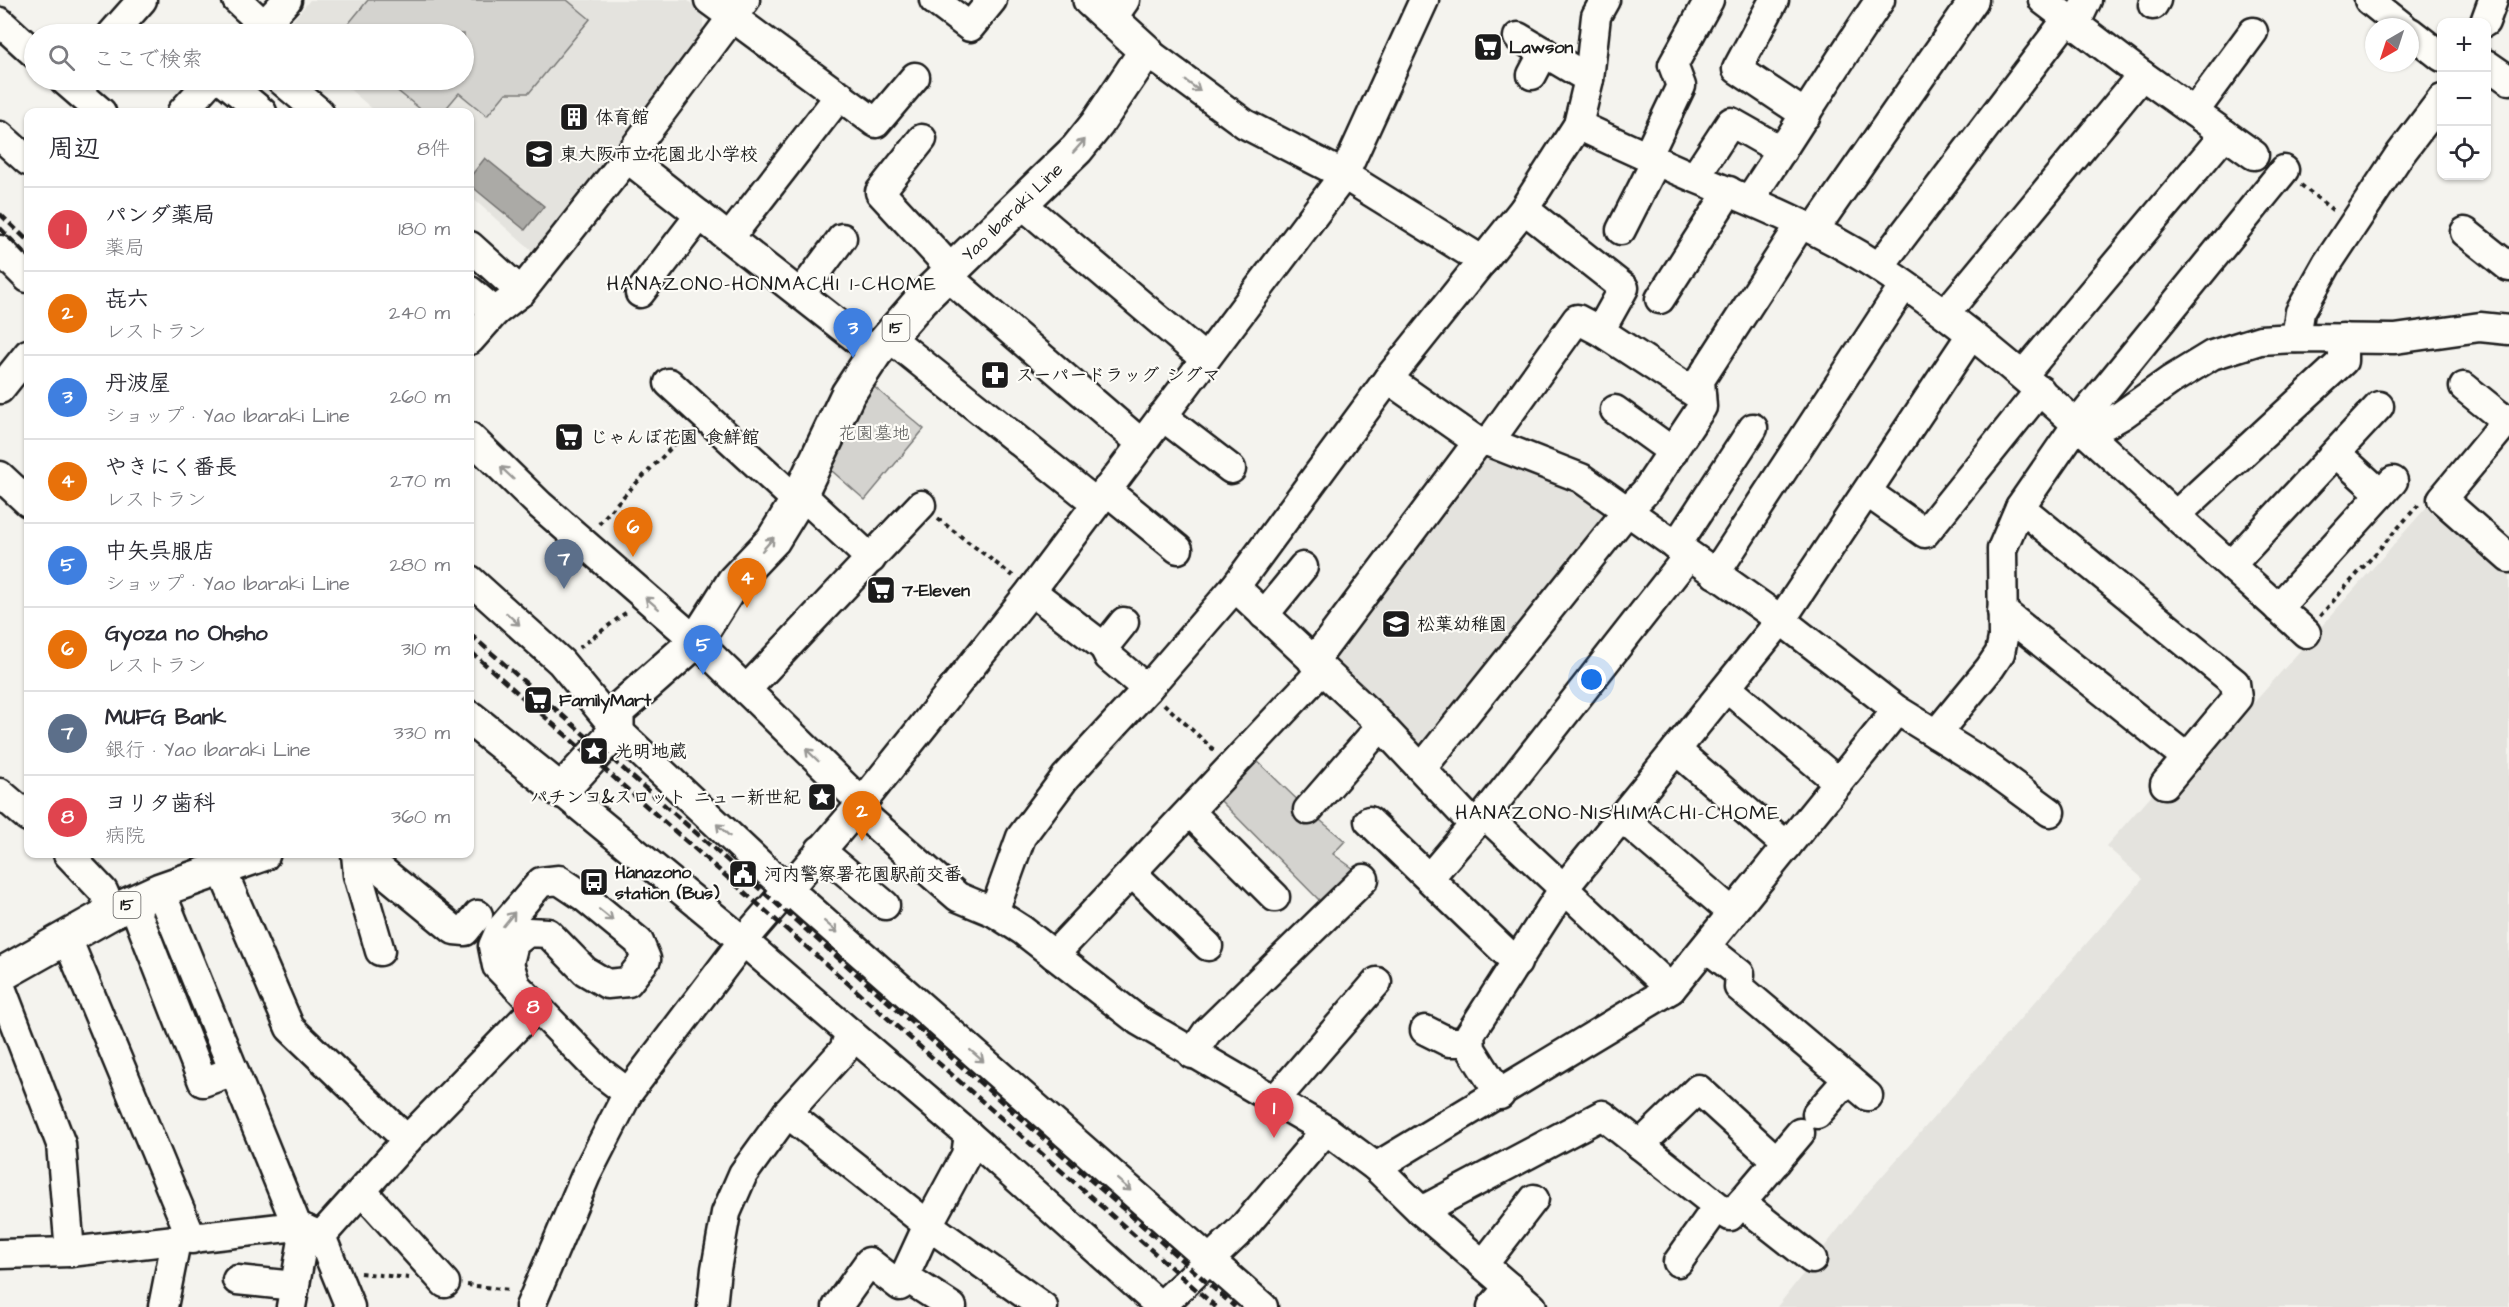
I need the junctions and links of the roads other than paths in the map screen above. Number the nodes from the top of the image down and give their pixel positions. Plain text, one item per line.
1 (6, 0) edge
2 (141, 0) edge
3 (237, 0) edge
4 (287, 0) edge
5 (709, 0) edge
6 (934, 0) edge
7 (992, 0) edge
8 (1424, 0) edge
9 (1605, 0) edge
10 (1708, 0) edge
11 (1774, 0) edge
12 (1880, 0) edge
13 (1974, 0) edge
14 (2043, 0) edge
15 (2368, 0) edge
16 (2493, 0) edge
17 (2505, 0) edge
18 (2509, 3) edge
19 (1109, 7) edge
20 (0, 8) edge
21 (738, 9) edge
22 (2077, 14) edge
23 (2391, 18) edge
24 (2486, 18) edge
25 (0, 22) edge
26 (121, 24) edge
27 (255, 24) edge
28 (265, 24) edge
29 (2253, 32) dead end
30 (1518, 37) dead end
31 (2419, 39) edge
32 (24, 44) edge
33 (1146, 51) junction
34 (2437, 53) edge
35 (2491, 67) edge
36 (2142, 75) junction
37 (915, 77) dead end
38 (1589, 79) junction
39 (2509, 80) edge
40 (78, 90) edge
41 (202, 90) edge
42 (235, 90) edge
43 (293, 90) edge
44 (840, 95) junction
45 (2437, 106) edge
46 (97, 108) edge
47 (186, 108) edge
48 (257, 108) edge
49 (314, 108) edge
50 (2194, 112) junction
51 (1806, 115) junction
52 (1578, 124) junction
53 (2225, 134) junction
54 (0, 136) edge
55 (922, 139) dead end
56 (1782, 151) junction
57 (2254, 155) dead end
58 (24, 157) edge
59 (627, 158) junction
60 (1651, 159) junction
61 (2284, 170) road end
62 (1344, 175) junction
63 (1695, 177) junction
64 (1740, 195) junction
65 (1021, 203) junction
66 (1524, 209) junction
67 (700, 215) junction
68 (1808, 227) junction
69 (1621, 230) dead end
70 (2465, 232) dead end
71 (730, 237) junction
72 (842, 238) dead end
73 (0, 250) edge
74 (474, 250) edge
75 (1483, 261) junction
76 (1879, 267) junction
77 (2509, 267) edge
78 (949, 272) junction
79 (24, 274) edge
80 (1904, 285) junction
81 (521, 292) junction
82 (640, 293) dead end
83 (801, 293) junction
84 (474, 294) edge
85 (1660, 299) dead end
86 (495, 312) junction
87 (1946, 313) junction
88 (2509, 330) edge
89 (1600, 331) junction
90 (1971, 335) junction
91 (474, 336) edge
92 (2296, 338) junction
93 (2343, 338) junction
94 (882, 345) junction
95 (1205, 358) junction
96 (24, 359) edge
97 (1389, 379) junction
98 (669, 383) dead end
99 (2032, 383) junction
100 (2464, 387) dead end
101 (0, 389) edge
102 (1701, 397) junction
103 (2379, 406) dead end
104 (1615, 410) dead end
105 (1162, 416) junction
106 (2508, 419) edge
107 (2078, 423) junction
108 (1753, 428) dead end
109 (474, 441) edge
110 (1484, 442) junction
111 (1141, 443) junction
112 (1673, 452) junction
113 (2336, 453) junction
114 (1232, 469) dead end
115 (0, 476) edge
116 (1867, 492) junction
117 (24, 494) edge
118 (1101, 496) junction
119 (799, 498) junction
120 (921, 505) road end
121 (2020, 507) junction
122 (1629, 509) junction
123 (2176, 515) junction
124 (1178, 549) dead end
125 (1682, 551) junction
126 (2509, 558) edge
127 (871, 559) junction
128 (2231, 565) junction
129 (1303, 567) dead end
130 (1715, 574) junction
131 (474, 584) edge
132 (1023, 584) junction
133 (1236, 588) junction
134 (2278, 608) junction
135 (2002, 611) junction
136 (1264, 615) junction
137 (1781, 620) junction
138 (1124, 622) dead end
139 (2306, 633) road end
140 (696, 641) junction
141 (1104, 646) junction
142 (1317, 666) junction
143 (1727, 688) junction
144 (1147, 689) junction
145 (746, 690) junction
146 (1896, 710) junction
147 (474, 721) edge
148 (1381, 726) junction
149 (617, 730) junction
150 (1936, 734) junction
151 (1676, 750) junction
152 (2187, 758) junction
153 (1422, 768) junction
154 (1838, 782) junction
155 (2165, 784) dead end
156 (561, 791) junction
157 (0, 793) edge
158 (859, 806) junction
159 (1308, 810) dead end
160 (1190, 812) junction
161 (2050, 812) dead end
162 (24, 814) edge
163 (1621, 817) junction
164 (1369, 820) dead end
165 (1479, 820) junction
166 (1787, 846) junction
167 (820, 850) junction
168 (73, 858) edge
169 (251, 858) edge
170 (356, 858) edge
171 (367, 858) edge
172 (221, 868) junction
173 (1132, 873) junction
174 (1430, 878) junction
175 (1364, 879) dead end
176 (1564, 888) junction
177 (787, 889) junction
178 (1275, 897) dead end
179 (135, 902) junction
180 (885, 905) dead end
181 (994, 912) junction
182 (1733, 913) junction
183 (478, 915) dead end
184 (66, 936) junction
185 (743, 941) junction
186 (1208, 946) dead end
187 (1706, 947) junction
188 (380, 951) dead end
189 (1054, 955) junction
190 (1517, 963) junction
191 (0, 975) edge
192 (1377, 982) dead end
193 (0, 985) edge
194 (516, 986) junction
195 (201, 988) junction
196 (1671, 990) junction
197 (171, 1000) junction
198 (537, 1006) junction
199 (1425, 1030) dead end
200 (850, 1033) junction
201 (1470, 1042) junction
202 (1192, 1054) junction
203 (234, 1071) junction
204 (628, 1093) junction
205 (1500, 1095) junction
206 (1274, 1101) junction
207 (787, 1113) junction
208 (1326, 1130) junction
209 (969, 1134) junction
210 (407, 1140) junction
211 (1640, 1145) junction
212 (1778, 1161) junction
213 (1376, 1167) junction
214 (362, 1191) junction
215 (1534, 1199) dead end
216 (1729, 1205) junction
217 (1421, 1211) junction
218 (928, 1225) junction
219 (308, 1230) junction
220 (184, 1240) junction
221 (70, 1252) junction
222 (0, 1254) edge
223 (1812, 1259) dead end
224 (1210, 1261) junction
225 (1678, 1262) dead end
226 (1483, 1265) junction
227 (904, 1276) junction
228 (237, 1280) dead end
229 (445, 1283) dead end
230 (293, 1296) edge
231 (1500, 1297) edge
232 (163, 1307) edge
233 (350, 1307) edge
234 (530, 1307) edge
235 (712, 1307) edge
236 (837, 1307) edge
237 (952, 1307) edge
238 (1043, 1307) edge
239 (1160, 1307) edge
240 (1263, 1307) edge
241 (1532, 1307) edge

1 - 20 street
2 - 26 street
3 - 27 street
4 - 28 street
5 - 21 street
6 - 7 street
8 - 62 street
9 - 38 street
10 - 60 street
11 - 51 street
12 - 51 street
13 - 68 street
14 - 22 street
15 - 23 street
16 - 24 street
17 - 18 street
19 - 33 main road
21 - 44 street
21 - 59 street
22 - 36 street
22 - 76 street
25 - 32 street
29 - 50 street
30 - 38 street
31 - 34 street
33 -> 62 street
65 -> 33 main road, Yao Ibaraki Line / 15
35 - 39 street
36 - 50 street
36 - 87 street
37 - 44 street
38 - 52 street
40 - 46 street
41 - 47 street
42 - 48 street
43 - 49 street
44 - 71 street
45 - 92 street
50 - 53 street
51 - 56 street
52 - 60 street
52 - 66 street
53 - 57 street
53 - 99 street
54 - 58 street
55 - 78 street
56 - 63 street
56 - 64 street
59 - 67 street
59 - 81 street
60 - 63 street
60 - 69 street
61 - 107 street
62 - 75 street
62 - 95 street
63 - 64 street
64 - 68 street
64 - 85 street
65 - 78 main road, Yao Ibaraki Line / 15
65 - 95 street
66 - 75 street
66 - 89 street
67 - 71 street
67 - 82 street
68 - 76 street
68 - 102 street
70 - 77 street
71 - 83 street
72 - 83 street
73 - 79 street
74 - 81 street
75 - 97 street
76 - 80 street
78 - 94 main road, Yao Ibaraki Line / 15
78 - 111 street
80 - 87 street
80 - 130 street
81 - 86 street
83 - 94 street
84 - 86 street
86 - 91 street
87 - 90 street
88 - 93 street
89 - 102 street
89 - 110 street
90 - 99 street
90 - 116 street
92 - 93 street
92 - 107 street
93 - 123 street
94 - 118 street
94 - 119 main road, Yao Ibaraki Line / 15
95 - 105 street
96 - 101 street
97 - 110 street
97 - 133 street
98 - 119 street
99 - 107 street
99 - 116 street
100 - 106 street
102 - 112 street
103 - 113 street
104 - 112 street
105 - 111 street
105 - 114 street
106 - 126 street
107 - 121 street
107 - 123 street
108 - 125 street
140 -> 109 street
110 - 122 street
110 - 142 street
111 - 118 street
112 - 122 street
113 - 128 street
113 - 134 street
115 - 117 street
116 - 137 street
118 - 124 street
118 - 132 street
119 - 127 street
140 -> 119 main road, Yao Ibaraki Line / 15
120 - 127 street
121 - 135 street
121 - 152 street
122 - 125 street
122 - 153 street
123 - 128 street
125 - 130 street
125 - 165 street
127 - 145 street
128 - 134 street
129 - 136 street
130 - 137 street
131 -> 149 street
132 - 141 street
132 - 158 street
133 - 136 street
133 - 144 street
134 - 139 street
135 - 150 street
135 - 152 street
136 - 142 street
137 - 143 street
137 - 146 street
138 - 141 street
140 - 145 street
140 - 149 main road, Yao Ibaraki Line / 15
141 - 144 street
142 - 148 street
142 - 160 street
143 - 151 street
143 - 154 street
144 - 181 street
158 -> 145 street
146 - 150 street
146 - 154 street
147 - 156 main road
148 - 153 street
148 - 159 street
149 - 156 main road, Yao Ibaraki Line / 15
177 -> 149 street
150 - 161 street
151 - 163 street
151 - 166 street
152 - 155 street
153 - 165 street
154 - 166 street
156 - 185 street
157 - 162 street
158 - 167 street
158 - 181 street
160 - 173 street
160 - 178 street
163 - 176 street
163 - 182 street
164 - 174 street
165 - 174 street
165 - 176 street
166 - 182 street
167 - 177 street
167 - 180 street
168 - 179 street
169 - 172 main road, 15
170 - 188 street
171 - 183 street
172 - 179 main road, 15
172 - 210 street
173 - 186 street
173 - 189 street
174 - 190 street
175 - 202 street
176 - 190 street
176 - 196 street
177 - 185 street
177 -> 224 street
179 - 184 main road, 15
179 - 195 street
179 - 197 street
181 - 189 street
182 - 187 street
184 - 191 main road, 15
184 - 220 street
185 - 200 street
185 - 204 street
187 - 196 street
187 - 212 street
189 - 202 street
190 - 201 street
192 - 206 street
193 - 221 street
194 -> 194 street
194 - 198 street
195 - 197 street
195 - 203 street
196 - 205 street
197 - 203 street
198 - 204 street
198 - 210 street
199 - 201 street
200 - 207 street
200 - 209 street
201 - 205 street
202 - 206 street
203 - 219 street
204 - 234 street
205 - 213 street
206 - 208 street
207 - 218 street
207 - 235 street
208 - 213 street
208 - 224 street
209 - 218 street
209 - 239 street
210 - 214 street
211 - 212 street
211 - 216 street
211 - 217 street
212 - 216 street
213 - 217 street
214 - 219 street
214 - 229 street
215 - 226 street
216 - 223 street
216 - 225 street
217 - 226 street
218 - 227 street
218 - 238 street
219 - 220 street
219 - 230 street
219 - 233 street
220 - 221 street
220 - 232 street
221 - 222 street
224 - 239 street
224 - 240 street
226 - 231 street
227 - 236 street
227 - 237 street
228 - 230 street
231 - 241 street

